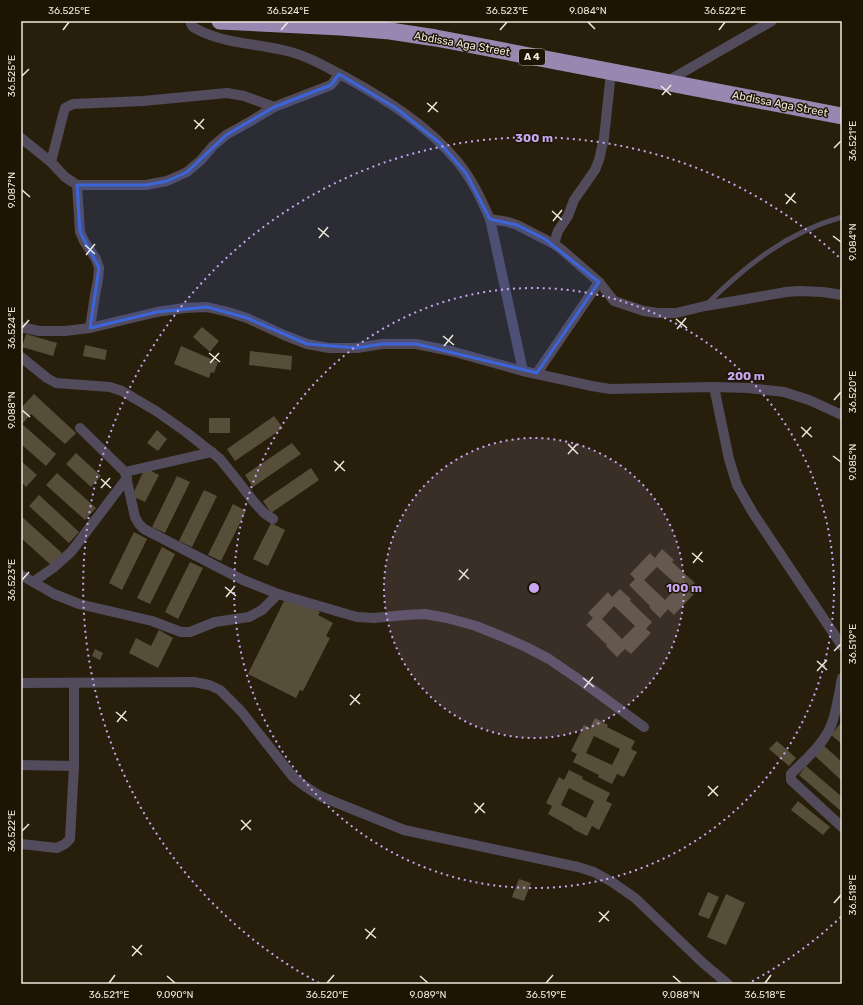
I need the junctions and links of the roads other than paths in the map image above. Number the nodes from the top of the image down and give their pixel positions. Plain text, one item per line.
1 (190, 21) edge
2 (220, 21) edge
3 (770, 21) edge
4 (611, 72) junction
5 (339, 74) junction
6 (666, 82) junction
7 (274, 107) junction
8 (842, 116) edge
9 (21, 138) edge
10 (52, 162) junction
11 (77, 185) junction
12 (842, 217) edge
13 (490, 219) junction
14 (554, 244) junction
15 (599, 282) junction
16 (842, 295) edge
17 (705, 306) junction
18 (21, 327) edge
19 (90, 328) junction
20 (21, 357) edge
21 (523, 371) junction
22 (537, 374) junction
23 (714, 387) junction
24 (842, 415) edge
25 (80, 428) dead end
26 (212, 452) junction
27 (126, 475) junction
28 (273, 519) dead end
29 (21, 575) edge
30 (33, 582) junction
31 (278, 594) junction
32 (842, 646) edge
33 (842, 678) edge
34 (21, 683) edge
35 (74, 684) junction
36 (644, 727) dead end
37 (21, 765) edge
38 (74, 766) junction
39 (842, 827) edge
40 (21, 844) edge
41 (728, 984) edge

1 - 5 street
2 - 4 highway, Abdissa Aga Street / A 4
3 - 6 street
4 - 6 highway, Abdissa Aga Street / A 4
4 - 14 street
5 - 7 street
5 - 13 street
6 - 8 highway, Abdissa Aga Street / A 4
7 - 10 street
7 - 11 street
9 - 10 street
10 - 11 street
11 - 19 street
12 - 17 lane
13 - 14 street
13 - 21 street
14 - 15 street
15 - 17 street
15 - 22 street
16 - 17 street
18 - 19 street
19 - 21 street
20 - 26 street
21 - 22 street
22 - 23 street
23 - 24 street
23 - 32 street
25 - 27 street
26 - 27 street
26 - 28 street
27 - 30 street
27 - 31 street
29 - 30 street
30 - 31 street
31 - 36 street
33 - 39 street
34 - 35 street
35 - 38 street
35 - 41 street
37 - 38 street
38 - 40 street

